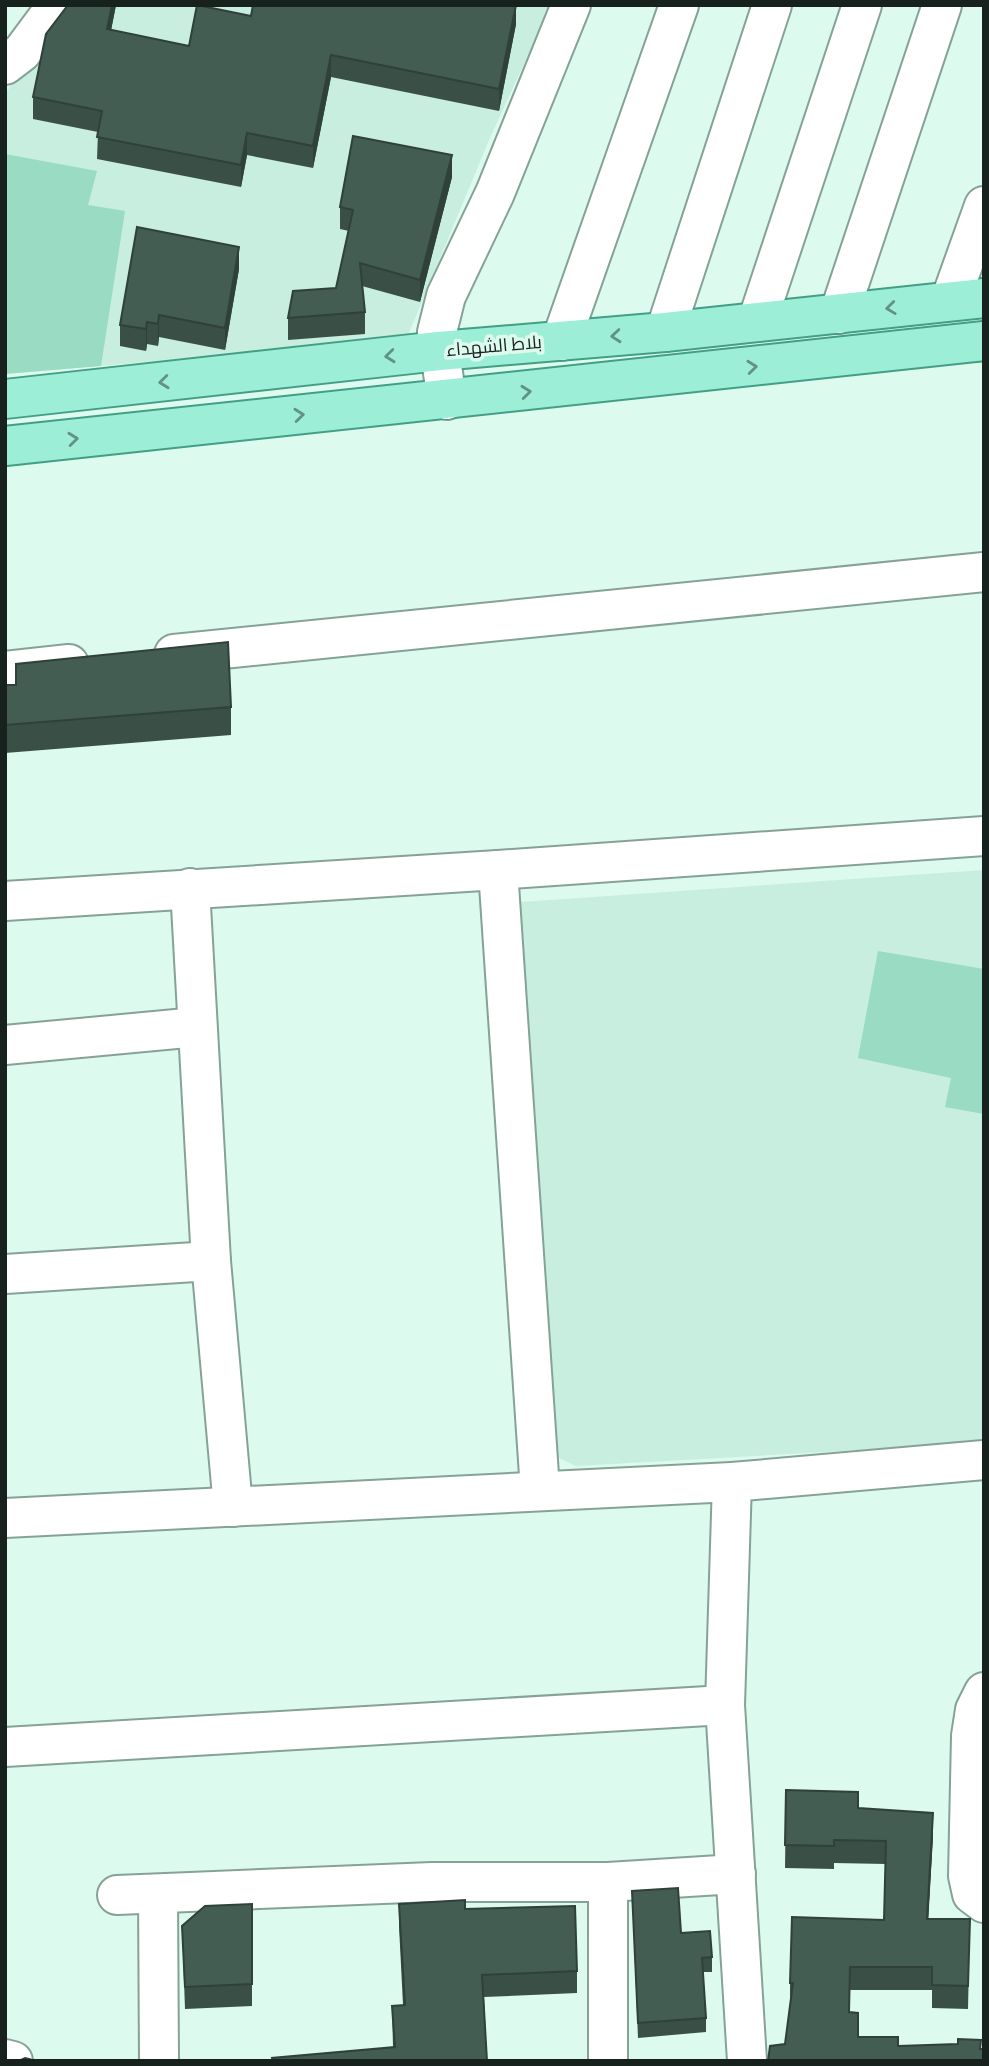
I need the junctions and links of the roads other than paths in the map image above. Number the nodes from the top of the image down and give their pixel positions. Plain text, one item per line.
1 (57, 5) edge
2 (571, 5) edge
3 (679, 5) edge
4 (772, 5) edge
5 (862, 5) edge
6 (942, 5) edge
7 (5, 65) edge
8 (984, 206) edge
9 (967, 300) edge
10 (839, 314) junction
11 (757, 322) junction
12 (665, 332) junction
13 (561, 341) junction
14 (984, 341) edge
15 (439, 351) junction
16 (5, 400) edge
17 (447, 400) junction
18 (5, 446) edge
19 (984, 572) edge
20 (143, 657) edge
21 (102, 661) edge
22 (5, 671) edge
23 (984, 836) edge
24 (498, 870) junction
25 (190, 888) junction
26 (5, 901) edge
27 (197, 1027) junction
28 (5, 1045) edge
29 (211, 1261) junction
30 (5, 1274) edge
31 (984, 1461) edge
32 (732, 1482) junction
33 (540, 1490) junction
34 (233, 1507) junction
35 (5, 1518) edge
36 (984, 1692) edge
37 (725, 1705) junction
38 (5, 1747) edge
39 (736, 1874) junction
40 (608, 1882) junction
41 (158, 1894) junction
42 (117, 1895) dead end
43 (984, 1903) edge
44 (5, 2059) edge
45 (13, 2061) edge
46 (159, 2061) edge
47 (608, 2061) edge
48 (747, 2061) edge

1 - 7 street
2 - 15 street
3 - 13 street
4 - 12 street
5 - 11 street
6 - 10 street
8 - 9 street
9 -> 10 main road, بلاط الشهداء
10 - 11 main road, بلاط الشهداء
11 - 12 main road, بلاط الشهداء
12 -> 13 main road, بلاط الشهداء
13 - 15 main road, بلاط الشهداء
17 -> 14 main road
15 -> 16 main road, بلاط الشهداء
15 - 17 street
18 -> 17 main road
19 - 20 street
21 - 22 street
23 - 24 street
24 - 25 street
24 - 33 street
25 - 26 street
25 - 27 street
27 - 28 street
27 - 29 street
29 - 30 street
29 - 34 street
31 - 32 street
32 - 33 street
32 - 37 street
33 - 34 street
34 - 35 street
36 - 43 street
37 - 38 street
37 - 39 street
39 - 40 street
39 - 48 street
40 - 41 street
40 - 47 street
41 - 42 street
41 - 46 street
44 - 45 street

